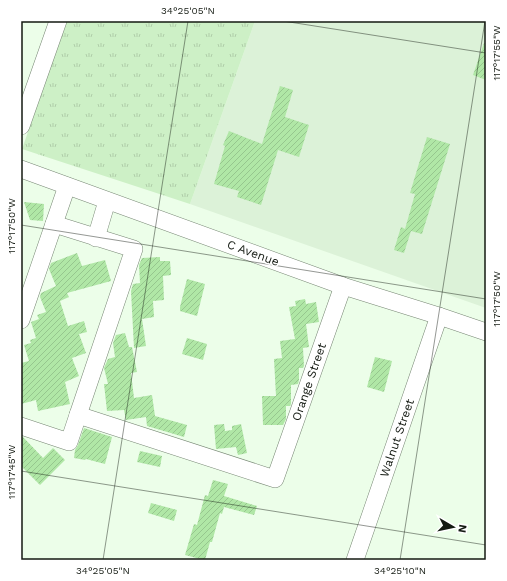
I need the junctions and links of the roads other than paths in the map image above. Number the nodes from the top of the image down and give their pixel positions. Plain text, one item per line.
1 (58, 21) edge
2 (21, 126) edge
3 (21, 169) edge
4 (66, 186) junction
5 (107, 201) junction
6 (54, 224) junction
7 (96, 238) junction
8 (343, 286) junction
9 (439, 316) junction
10 (21, 320) edge
11 (486, 332) edge
12 (78, 416) junction
13 (21, 426) edge
14 (355, 560) edge

1 - 2 street
3 - 4 street, C Avenue
4 - 5 street, C Avenue
4 - 6 street
5 - 7 street
5 - 8 street, C Avenue
6 - 7 street
6 - 10 street
7 - 12 street
8 - 9 street, C Avenue
8 - 12 street, Orange Street
9 - 11 street, C Avenue
9 - 14 street, Walnut Street
12 - 13 street

